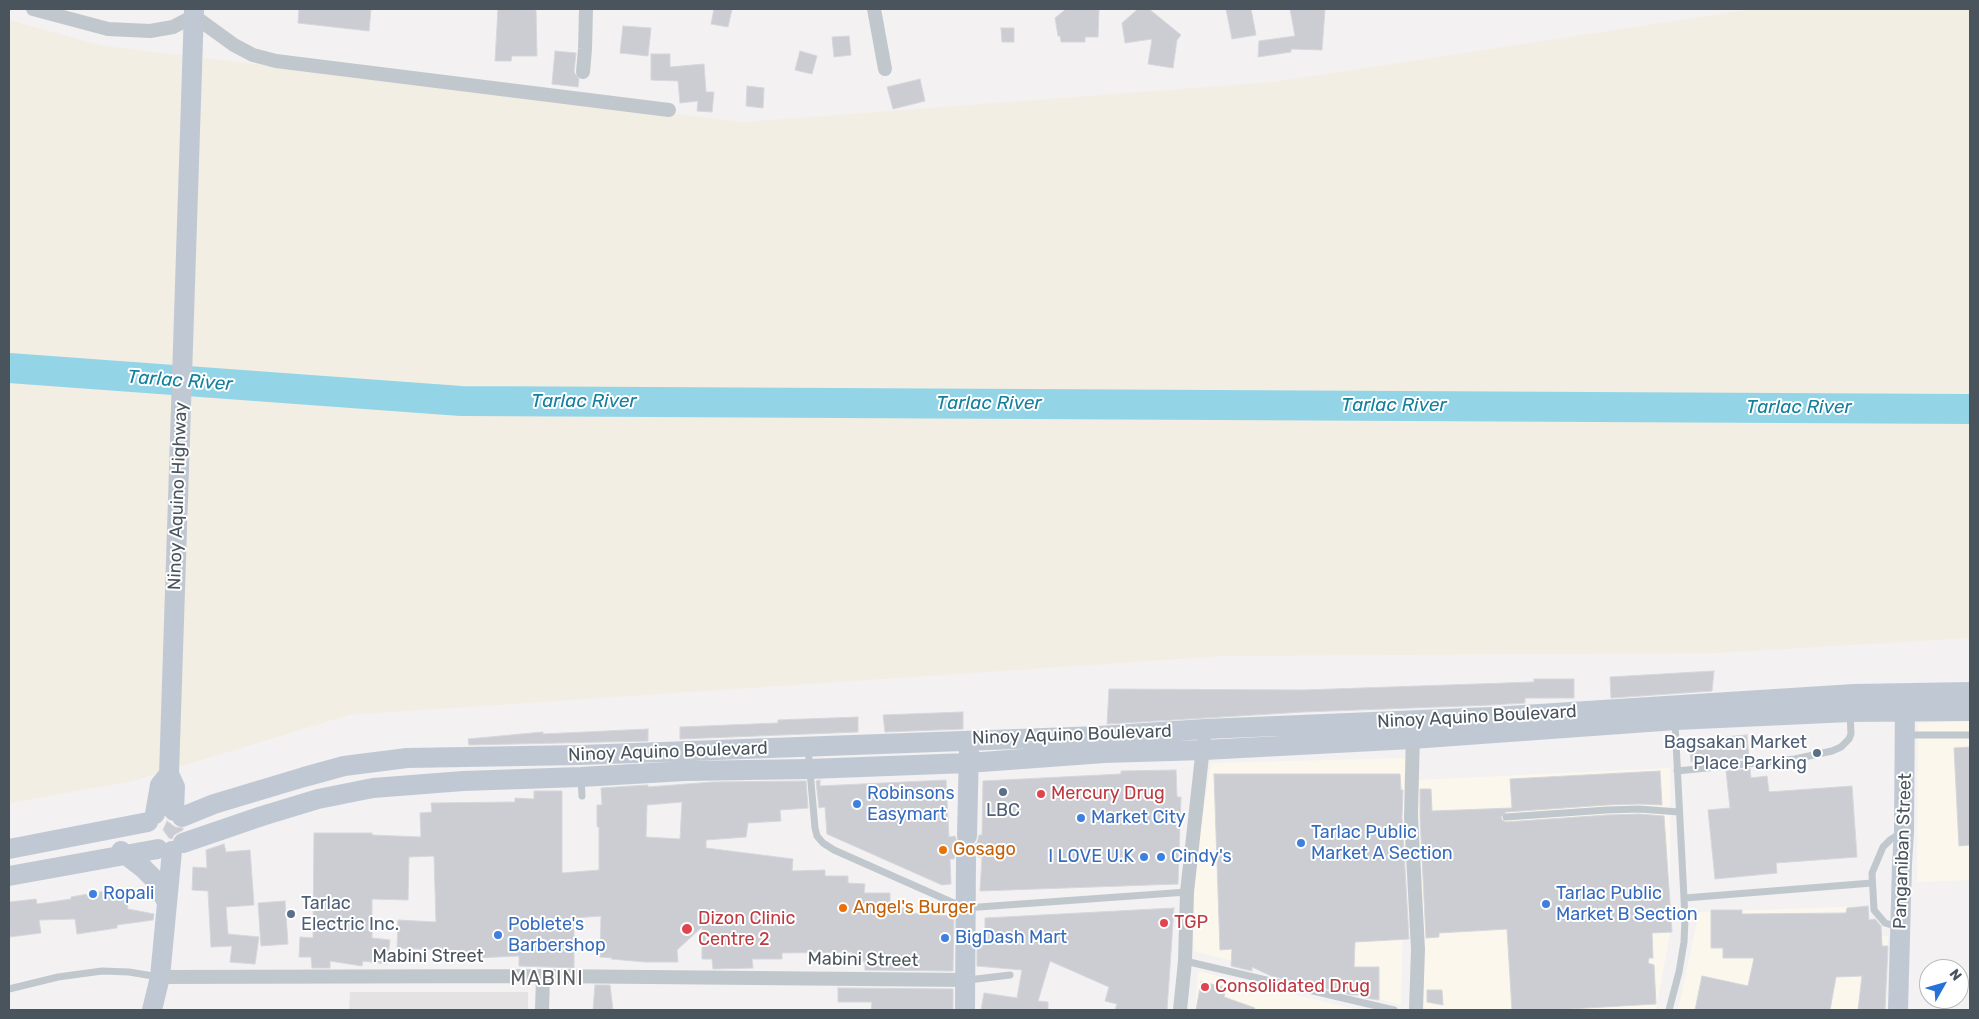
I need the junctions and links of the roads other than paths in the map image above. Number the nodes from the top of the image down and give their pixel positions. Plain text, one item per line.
1 (33, 9) edge
2 (586, 9) edge
3 (874, 9) edge
4 (194, 18) edge
5 (885, 69) dead end
6 (583, 72) dead end
7 (669, 110) dead end
8 (1970, 692) edge
9 (1905, 702) junction
10 (1970, 711) edge
11 (1675, 712) junction
12 (1850, 712) junction
13 (1205, 729) junction
14 (1413, 730) junction
15 (1970, 734) edge
16 (1906, 735) junction
17 (969, 740) junction
18 (808, 747) junction
19 (1204, 750) junction
20 (968, 763) junction
21 (809, 769) junction
22 (1677, 771) junction
23 (1679, 812) junction
24 (165, 816) junction
25 (1506, 818) dead end
26 (1904, 832) junction
27 (94, 833) junction
28 (967, 836) dead end
29 (9, 848) edge
30 (171, 848) junction
31 (128, 856) junction
32 (966, 858) dead end
33 (9, 876) edge
34 (1872, 883) junction
35 (1187, 892) junction
36 (1685, 898) junction
37 (167, 903) junction
38 (965, 908) junction
39 (1901, 928) junction
40 (1184, 961) junction
41 (1010, 975) dead end
42 (542, 976) junction
43 (160, 977) junction
44 (966, 980) junction
45 (9, 989) edge
46 (152, 1010) edge
47 (542, 1010) edge
48 (965, 1010) edge
49 (1180, 1010) edge
50 (1394, 1010) edge
51 (1416, 1010) edge
52 (1669, 1010) edge
53 (1898, 1010) edge

1 - 4 street
2 - 6 street
3 - 5 street
4 - 7 street
4 - 24 main road, Ninoy Aquino Highway
8 - 9 main road, Ninoy Aquino Boulevard
9 - 10 main road, Ninoy Aquino Boulevard
9 - 11 main road, Ninoy Aquino Boulevard
9 - 12 main road, Ninoy Aquino Boulevard
9 - 16 main road, Panganiban Street
11 - 12 main road, Ninoy Aquino Boulevard
11 - 14 main road, Ninoy Aquino Boulevard
11 - 22 lane
12 - 22 lane
13 - 14 main road, Ninoy Aquino Boulevard
13 - 17 main road, Ninoy Aquino Boulevard
13 - 19 street
14 - 19 main road, Ninoy Aquino Boulevard
14 - 51 street
15 - 16 lane
16 - 26 main road, Panganiban Street
17 - 18 main road, Ninoy Aquino Boulevard
17 - 20 main road
18 - 21 lane
18 - 24 main road, Ninoy Aquino Boulevard
19 - 20 main road, Ninoy Aquino Boulevard
19 - 35 street
20 - 21 main road, Ninoy Aquino Boulevard
20 - 28 main road
21 - 30 main road, Ninoy Aquino Boulevard
21 - 38 lane
22 - 23 lane
23 - 25 lane
23 - 36 lane
24 - 27 main road, Ninoy Aquino Boulevard
24 - 30 main road
24 - 30 main road
26 - 34 lane
26 - 39 main road, Panganiban Street
27 - 29 main road, Ninoy Aquino Boulevard
27 - 31 main road
30 - 31 main road, Ninoy Aquino Boulevard
30 - 37 main road
31 - 33 main road, Ninoy Aquino Boulevard
31 - 37 main road
32 - 38 main road
34 - 36 lane
34 - 39 lane
35 - 38 lane
35 - 40 street
36 - 52 lane
37 - 43 main road
38 - 44 main road
39 - 53 main road, Panganiban Street
40 - 49 street
40 - 50 lane
41 - 44 lane
42 - 43 street, Mabini Street
42 - 44 street, Mabini Street
42 - 47 street
43 - 45 lane
43 - 46 main road
44 - 48 main road

